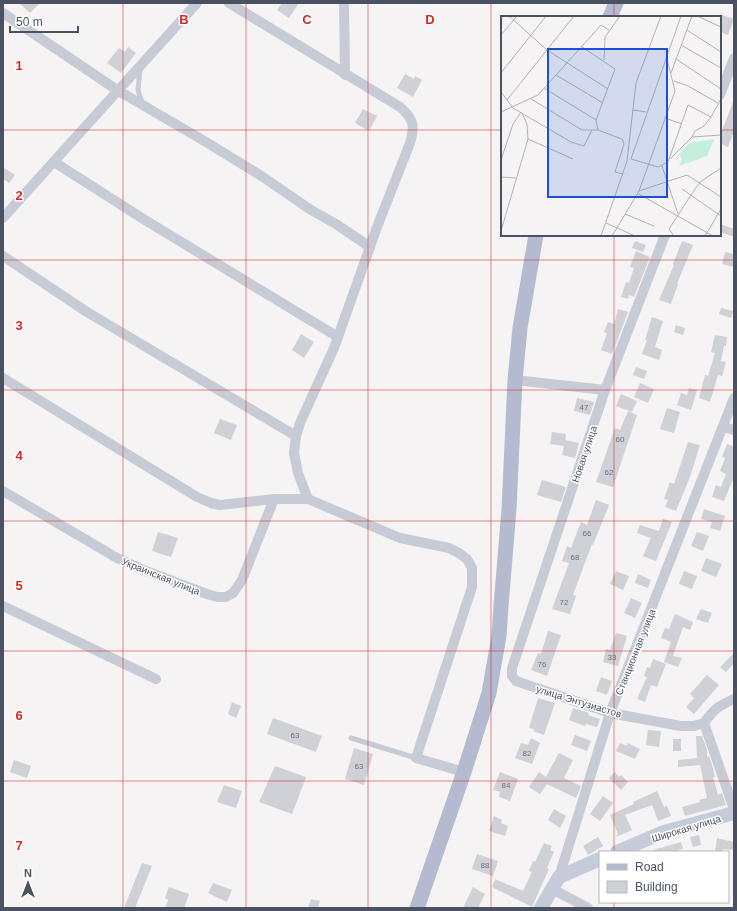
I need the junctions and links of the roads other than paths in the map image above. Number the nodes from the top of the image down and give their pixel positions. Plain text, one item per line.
1 (197, 3) edge
2 (228, 3) edge
3 (344, 3) edge
4 (616, 3) edge
5 (3, 13) edge
6 (610, 16) edge
7 (733, 62) edge
8 (142, 63) junction
9 (344, 74) junction
10 (734, 80) edge
11 (118, 90) junction
12 (721, 92) edge
13 (144, 105) junction
14 (54, 162) junction
15 (3, 218) edge
16 (536, 236) edge
17 (666, 236) edge
18 (370, 247) junction
19 (3, 256) edge
20 (338, 337) junction
21 (3, 378) edge
22 (515, 380) junction
23 (605, 390) junction
24 (734, 398) edge
25 (724, 426) junction
26 (734, 430) edge
27 (296, 436) junction
28 (3, 491) edge
29 (274, 499) junction
30 (308, 499) junction
31 (3, 606) edge
32 (512, 676) joint
33 (156, 679) dead end
34 (734, 699) edge
35 (610, 713) junction
36 (704, 723) junction
37 (351, 738) dead end
38 (416, 758) junction
39 (464, 772) junction
40 (734, 809) edge
41 (734, 813) edge
42 (618, 851) edge
43 (599, 860) edge
44 (556, 883) junction
45 (417, 908) edge
46 (541, 908) edge
47 (588, 908) edge

1 - 8 street
2 - 9 street
3 - 9 street
4 - 6 main road
5 - 11 street
7 - 10 street
7 - 12 street
8 - 11 street
8 - 13 lane
9 - 18 street
11 - 13 street
11 - 14 street
13 - 18 street
14 - 15 street
14 - 20 street
16 - 22 main road
17 - 23 street, Новая улица
18 - 20 street
19 - 27 street
20 - 27 street
21 - 29 street
22 - 23 street
22 - 39 main road
23 - 32 street, Новая улица
24 - 25 street, Станционная улица
25 - 26 street
25 - 35 street, Станционная улица
27 - 30 street
28 - 29 street, Украинская улица
29 - 30 street
30 - 38 street
31 - 33 street
32 - 35 street, улица Энтузиастов
34 - 36 street
35 - 36 street, улица Энтузиастов
35 - 44 street, Станционная улица
36 - 40 street
37 - 38 lane
38 - 39 street
39 - 45 main road
41 - 42 street, Широкая улица
43 - 44 street
44 - 46 street, Станционная улица
44 - 47 street

